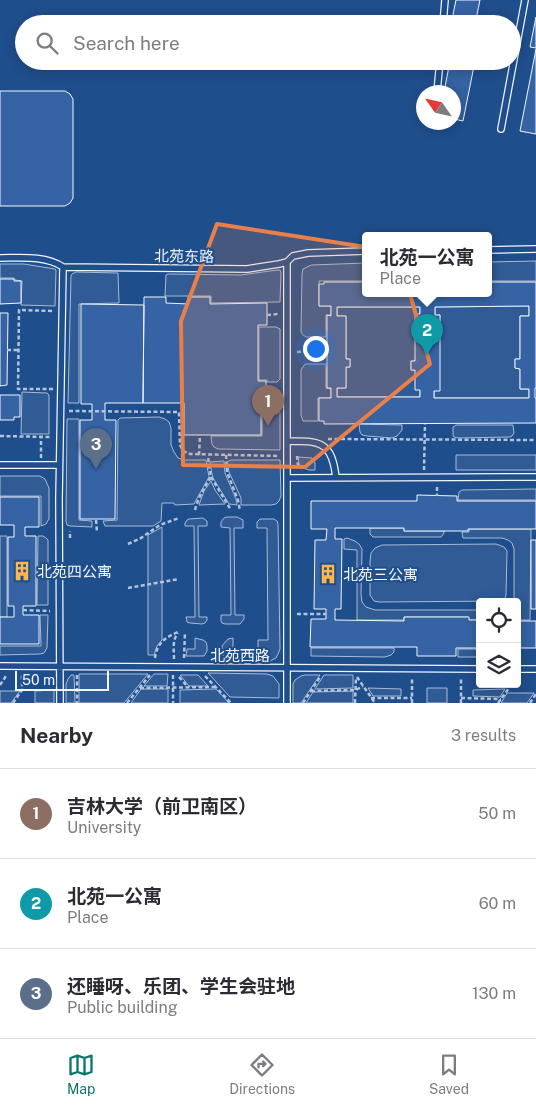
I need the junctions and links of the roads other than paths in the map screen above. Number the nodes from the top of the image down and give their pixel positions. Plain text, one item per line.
1 (446, 0) edge
2 (525, 0) edge
3 (444, 15) edge
4 (521, 22) edge
5 (439, 70) edge
6 (512, 70) edge
7 (438, 85) edge
8 (501, 129) dead end
9 (536, 249) edge
10 (492, 250) edge
11 (362, 251) edge
12 (0, 258) edge
13 (287, 262) junction
14 (63, 266) junction
15 (287, 441) junction
16 (0, 465) edge
17 (59, 465) junction
18 (536, 477) edge
19 (287, 478) junction
20 (336, 478) junction
21 (0, 666) edge
22 (60, 666) junction
23 (287, 668) junction
24 (476, 669) edge
25 (521, 669) edge
26 (536, 669) edge
27 (60, 703) edge
28 (287, 703) edge

1 - 3 lane
2 - 4 lane
5 - 7 lane
6 - 8 lane
9 - 10 lane
11 - 13 lane, 北苑东路
12 - 14 lane, 北苑东路
13 - 14 lane, 北苑东路
13 - 15 lane
14 - 17 lane
15 - 19 lane
15 - 20 lane
16 - 17 lane
17 - 22 lane
18 - 20 lane
19 - 20 lane
19 - 23 lane
21 - 22 lane, 北苑西路
22 - 23 lane, 北苑西路
22 - 27 lane
23 - 24 lane, 北苑西路
23 - 28 lane
25 - 26 lane

